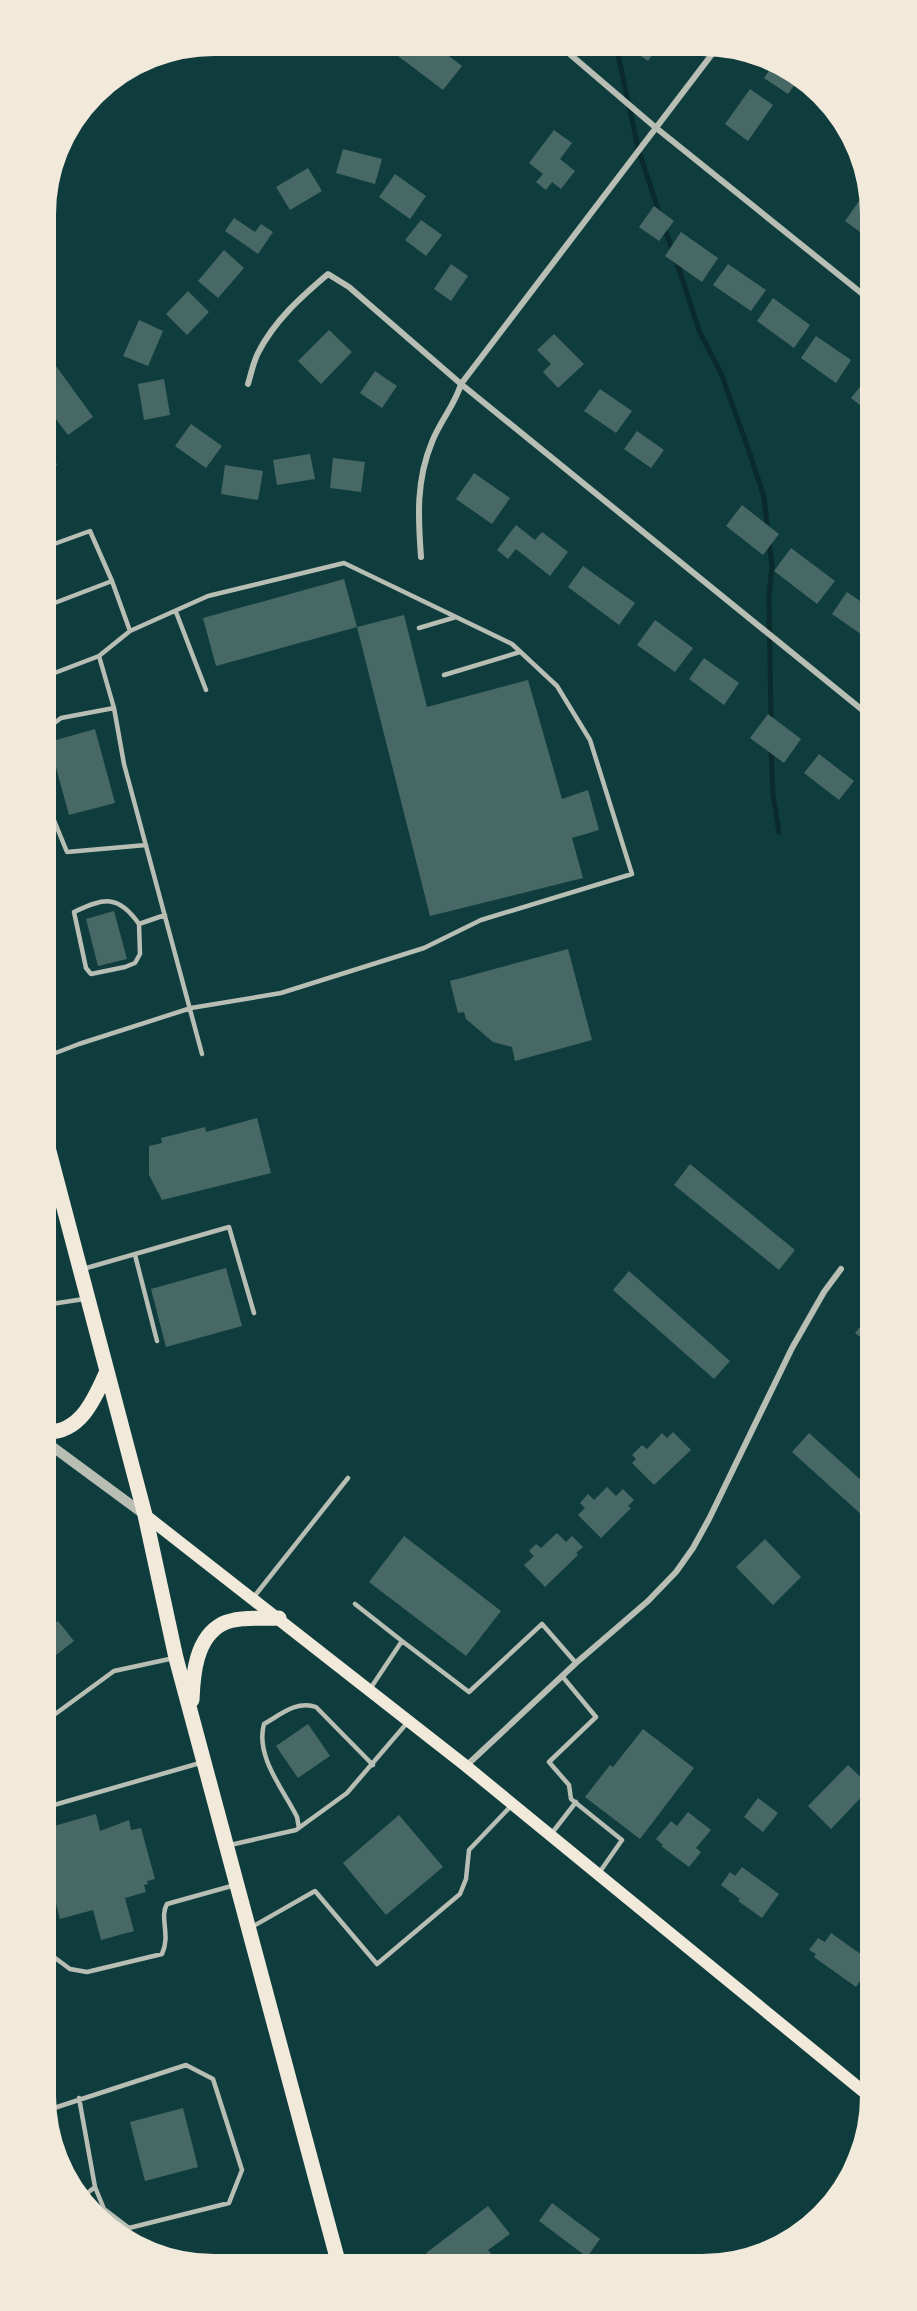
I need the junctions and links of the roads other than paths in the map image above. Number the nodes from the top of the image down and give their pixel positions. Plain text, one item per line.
1 (567, 52) edge
2 (713, 53) edge
3 (656, 127) junction
4 (864, 295) edge
5 (248, 384) dead end
6 (461, 384) junction
7 (53, 544) edge
8 (421, 557) dead end
9 (112, 581) junction
10 (53, 604) edge
11 (176, 612) junction
12 (456, 617) junction
13 (419, 628) dead end
14 (130, 631) junction
15 (520, 652) junction
16 (99, 656) junction
17 (53, 674) edge
18 (444, 675) dead end
19 (206, 690) dead end
20 (114, 708) junction
21 (864, 711) edge
22 (53, 724) edge
23 (53, 817) edge
24 (146, 845) junction
25 (165, 915) junction
26 (139, 924) junction
27 (190, 1008) junction
28 (53, 1054) edge
29 (202, 1054) dead end
30 (52, 1179) edge
31 (135, 1255) junction
32 (840, 1269) dead end
33 (80, 1270) junction
34 (88, 1299) junction
35 (52, 1304) edge
36 (255, 1313) dead end
37 (157, 1341) dead end
38 (107, 1371) junction
39 (52, 1431) edge
40 (52, 1447) edge
41 (348, 1478) dead end
42 (145, 1515) junction
43 (253, 1598) junction
44 (355, 1604) dead end
45 (279, 1618) junction
46 (402, 1641) junction
47 (176, 1658) junction
48 (576, 1663) junction
49 (562, 1676) junction
50 (370, 1690) junction
51 (191, 1712) junction
52 (52, 1716) edge
53 (409, 1721) junction
54 (204, 1762) junction
55 (373, 1766) junction
56 (466, 1766) junction
57 (576, 1802) junction
58 (512, 1804) junction
59 (52, 1806) edge
60 (300, 1828) junction
61 (550, 1836) junction
62 (227, 1846) junction
63 (598, 1875) junction
64 (237, 1885) junction
65 (249, 1929) junction
66 (52, 1957) edge
67 (864, 2091) edge
68 (79, 2098) junction
69 (53, 2108) edge
70 (859, 2136) edge
71 (841, 2180) edge
72 (95, 2187) junction
73 (86, 2194) edge
74 (337, 2258) edge

1 - 3 street
2 - 3 street
3 - 4 street
3 - 6 street
5 - 6 street
6 - 8 street
6 - 21 street
7 - 9 lane
9 - 10 lane
9 - 14 lane
11 - 12 lane
11 - 14 lane
11 - 19 lane
12 - 13 lane
12 - 15 lane
14 - 16 lane
15 - 18 lane
15 - 27 lane
16 - 17 lane
16 - 20 lane
20 - 22 lane
20 - 24 lane
23 - 24 lane
24 - 25 lane
25 - 26 lane
25 - 27 lane
26 - 26 lane
27 - 28 lane
27 - 29 lane
30 - 33 main road
31 - 33 lane
31 - 36 lane
31 - 37 lane
32 - 48 street
33 - 34 main road
34 - 35 lane
34 - 38 main road
38 - 39 main road
38 - 42 main road
40 - 42 street
41 - 43 lane
42 - 43 main road
42 - 47 main road
43 - 45 main road
44 - 46 lane
45 - 50 main road
45 - 51 main road
46 - 48 lane
46 - 50 lane
47 - 51 main road
47 - 52 lane
48 - 49 street
49 - 56 street
49 - 57 lane
50 - 53 main road
51 - 54 main road
53 - 55 lane
53 - 56 main road
54 - 59 lane
54 - 62 main road
55 - 60 lane
55 - 60 lane
56 - 58 main road
57 - 61 lane
57 - 63 lane
58 - 61 main road
58 - 65 lane
60 - 62 lane
61 - 63 main road
62 - 64 main road
63 - 67 main road
64 - 65 main road
64 - 66 lane
65 - 74 main road
68 - 69 lane
68 - 72 lane
68 - 72 lane
70 - 71 lane
72 - 73 lane

